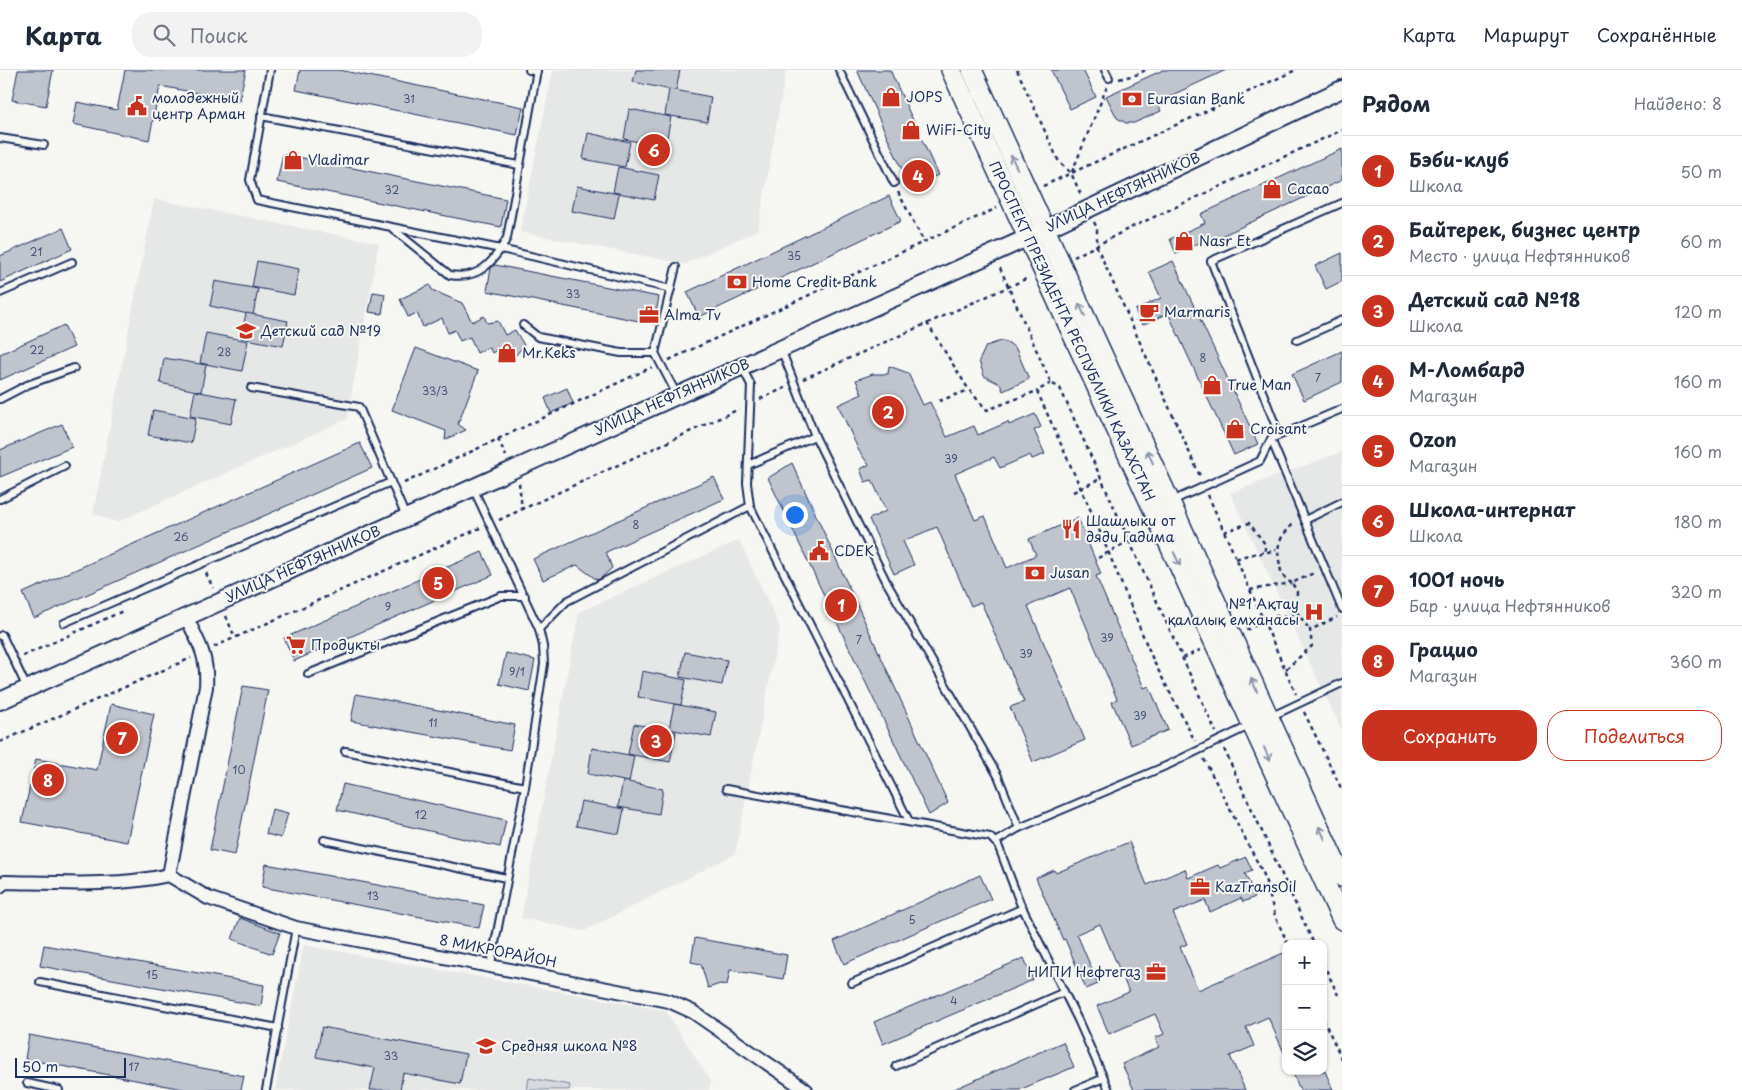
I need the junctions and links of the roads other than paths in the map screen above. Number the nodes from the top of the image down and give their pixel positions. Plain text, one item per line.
1 (270, 70) edge
2 (529, 70) edge
3 (839, 70) edge
4 (951, 70) edge
5 (972, 70) edge
6 (1105, 70) edge
7 (537, 71) edge
8 (1108, 78) dead end
9 (1342, 89) edge
10 (261, 116) junction
11 (0, 138) edge
12 (44, 145) dead end
13 (519, 165) junction
14 (894, 182) road end
15 (1342, 203) edge
16 (393, 228) junction
17 (1045, 228) junction
18 (1028, 237) junction
19 (501, 250) junction
20 (72, 262) dead end
21 (676, 267) dead end
22 (1053, 267) junction
23 (671, 289) junction
24 (0, 293) edge
25 (1342, 320) edge
26 (523, 325) dead end
27 (1297, 340) dead end
28 (780, 348) junction
29 (655, 353) junction
30 (742, 366) junction
31 (74, 368) dead end
32 (251, 388) dead end
33 (677, 394) junction
34 (0, 399) edge
35 (1342, 409) edge
36 (1279, 434) junction
37 (815, 436) junction
38 (1271, 439) junction
39 (748, 465) junction
40 (65, 466) dead end
41 (392, 485) junction
42 (472, 487) junction
43 (0, 498) edge
44 (1170, 502) junction
45 (1342, 502) edge
46 (750, 506) junction
47 (406, 517) junction
48 (1304, 518) junction
49 (525, 596) junction
50 (1342, 609) edge
51 (186, 616) junction
52 (64, 623) dead end
53 (539, 629) junction
54 (0, 636) edge
55 (308, 674) dead end
56 (1342, 683) edge
57 (27, 689) junction
58 (0, 701) edge
59 (1261, 721) junction
60 (345, 751) dead end
61 (525, 787) junction
62 (726, 789) dead end
63 (909, 821) junction
64 (1019, 828) junction
65 (324, 840) dead end
66 (995, 842) junction
67 (169, 875) junction
68 (1342, 877) edge
69 (506, 878) junction
70 (0, 886) edge
71 (1023, 908) junction
72 (1341, 914) edge
73 (296, 928) junction
74 (491, 964) junction
75 (40, 982) dead end
76 (852, 983) dead end
77 (1064, 992) junction
78 (278, 1028) junction
79 (896, 1066) dead end
80 (1104, 1078) junction
81 (27, 1083) dead end
82 (59, 1090) edge
83 (266, 1090) edge
84 (806, 1090) edge
85 (1075, 1090) edge
86 (1109, 1090) edge

1 - 10 lane
2 - 7 lane
3 - 14 lane
4 - 18 main road, ПРОСПЕКТ ПРЕЗИДЕНТА РЕСПУБЛИКИ КАЗАХСТАН
17 -> 5 main road, ПРОСПЕКТ ПРЕЗИДЕНТА РЕСПУБЛИКИ КАЗАХСТАН
6 - 8 lane
7 - 13 lane
9 - 17 street, УЛИЦА НЕФТЯННИКОВ
10 - 13 lane
10 - 16 lane
11 - 12 lane
13 - 19 lane
15 - 36 lane
16 - 19 lane
16 - 19 lane
17 - 18 street, УЛИЦА НЕФТЯННИКОВ
17 - 22 main road, ПРОСПЕКТ ПРЕЗИДЕНТА РЕСПУБЛИКИ КАЗАХСТАН
18 - 22 main road, ПРОСПЕКТ ПРЕЗИДЕНТА РЕСПУБЛИКИ КАЗАХСТАН
18 - 28 street, УЛИЦА НЕФТЯННИКОВ
19 - 23 lane
20 - 24 lane
21 - 23 lane
44 -> 22 main road, ПРОСПЕКТ ПРЕЗИДЕНТА РЕСПУБЛИКИ КАЗАХСТАН
22 -> 59 main road, ПРОСПЕКТ ПРЕЗИДЕНТА РЕСПУБЛИКИ КАЗАХСТАН
23 - 29 lane
25 - 27 lane
26 - 29 lane
28 - 30 street, УЛИЦА НЕФТЯННИКОВ
28 - 37 lane
29 - 33 lane
30 - 33 street, УЛИЦА НЕФТЯННИКОВ
30 - 39 lane
31 - 34 lane
32 - 41 lane
33 - 42 street, УЛИЦА НЕФТЯННИКОВ
35 - 36 lane
36 - 38 lane
37 - 39 lane
37 - 64 lane
38 - 44 lane
38 - 48 lane
39 - 46 lane
40 - 43 lane
41 - 47 lane
41 - 52 lane
42 - 47 street, УЛИЦА НЕФТЯННИКОВ
42 - 49 lane
59 -> 44 main road, ПРОСПЕКТ ПРЕЗИДЕНТА РЕСПУБЛИКИ КАЗАХСТАН
45 - 48 lane
46 - 53 lane
46 - 63 lane
47 - 51 street, УЛИЦА НЕФТЯННИКОВ
48 - 50 lane
49 - 53 lane
49 - 55 lane
51 - 57 street, УЛИЦА НЕФТЯННИКОВ
51 - 67 street
53 - 61 lane
54 - 57 lane
56 - 59 lane
57 - 58 street, УЛИЦА НЕФТЯННИКОВ
59 - 64 lane
68 -> 59 main road, ПРОСПЕКТ ПРЕЗИДЕНТА РЕСПУБЛИКИ КАЗАХСТАН
59 -> 72 main road, ПРОСПЕКТ ПРЕЗИДЕНТА РЕСПУБЛИКИ КАЗАХСТАН
60 - 61 lane
61 - 69 lane
62 - 63 lane
63 - 66 lane
64 - 66 lane
65 - 69 lane
66 - 71 lane
67 - 70 street
67 - 73 street, 8 МИКРОРАЙОН
69 - 74 lane
71 - 76 lane
71 - 77 lane
73 - 74 street, 8 МИКРОРАЙОН
73 - 78 lane
74 - 84 street, 8 МИКРОРАЙОН
75 - 78 lane
77 - 79 lane
77 - 80 lane
78 - 83 lane
80 - 85 lane
80 - 86 lane
81 - 82 lane

